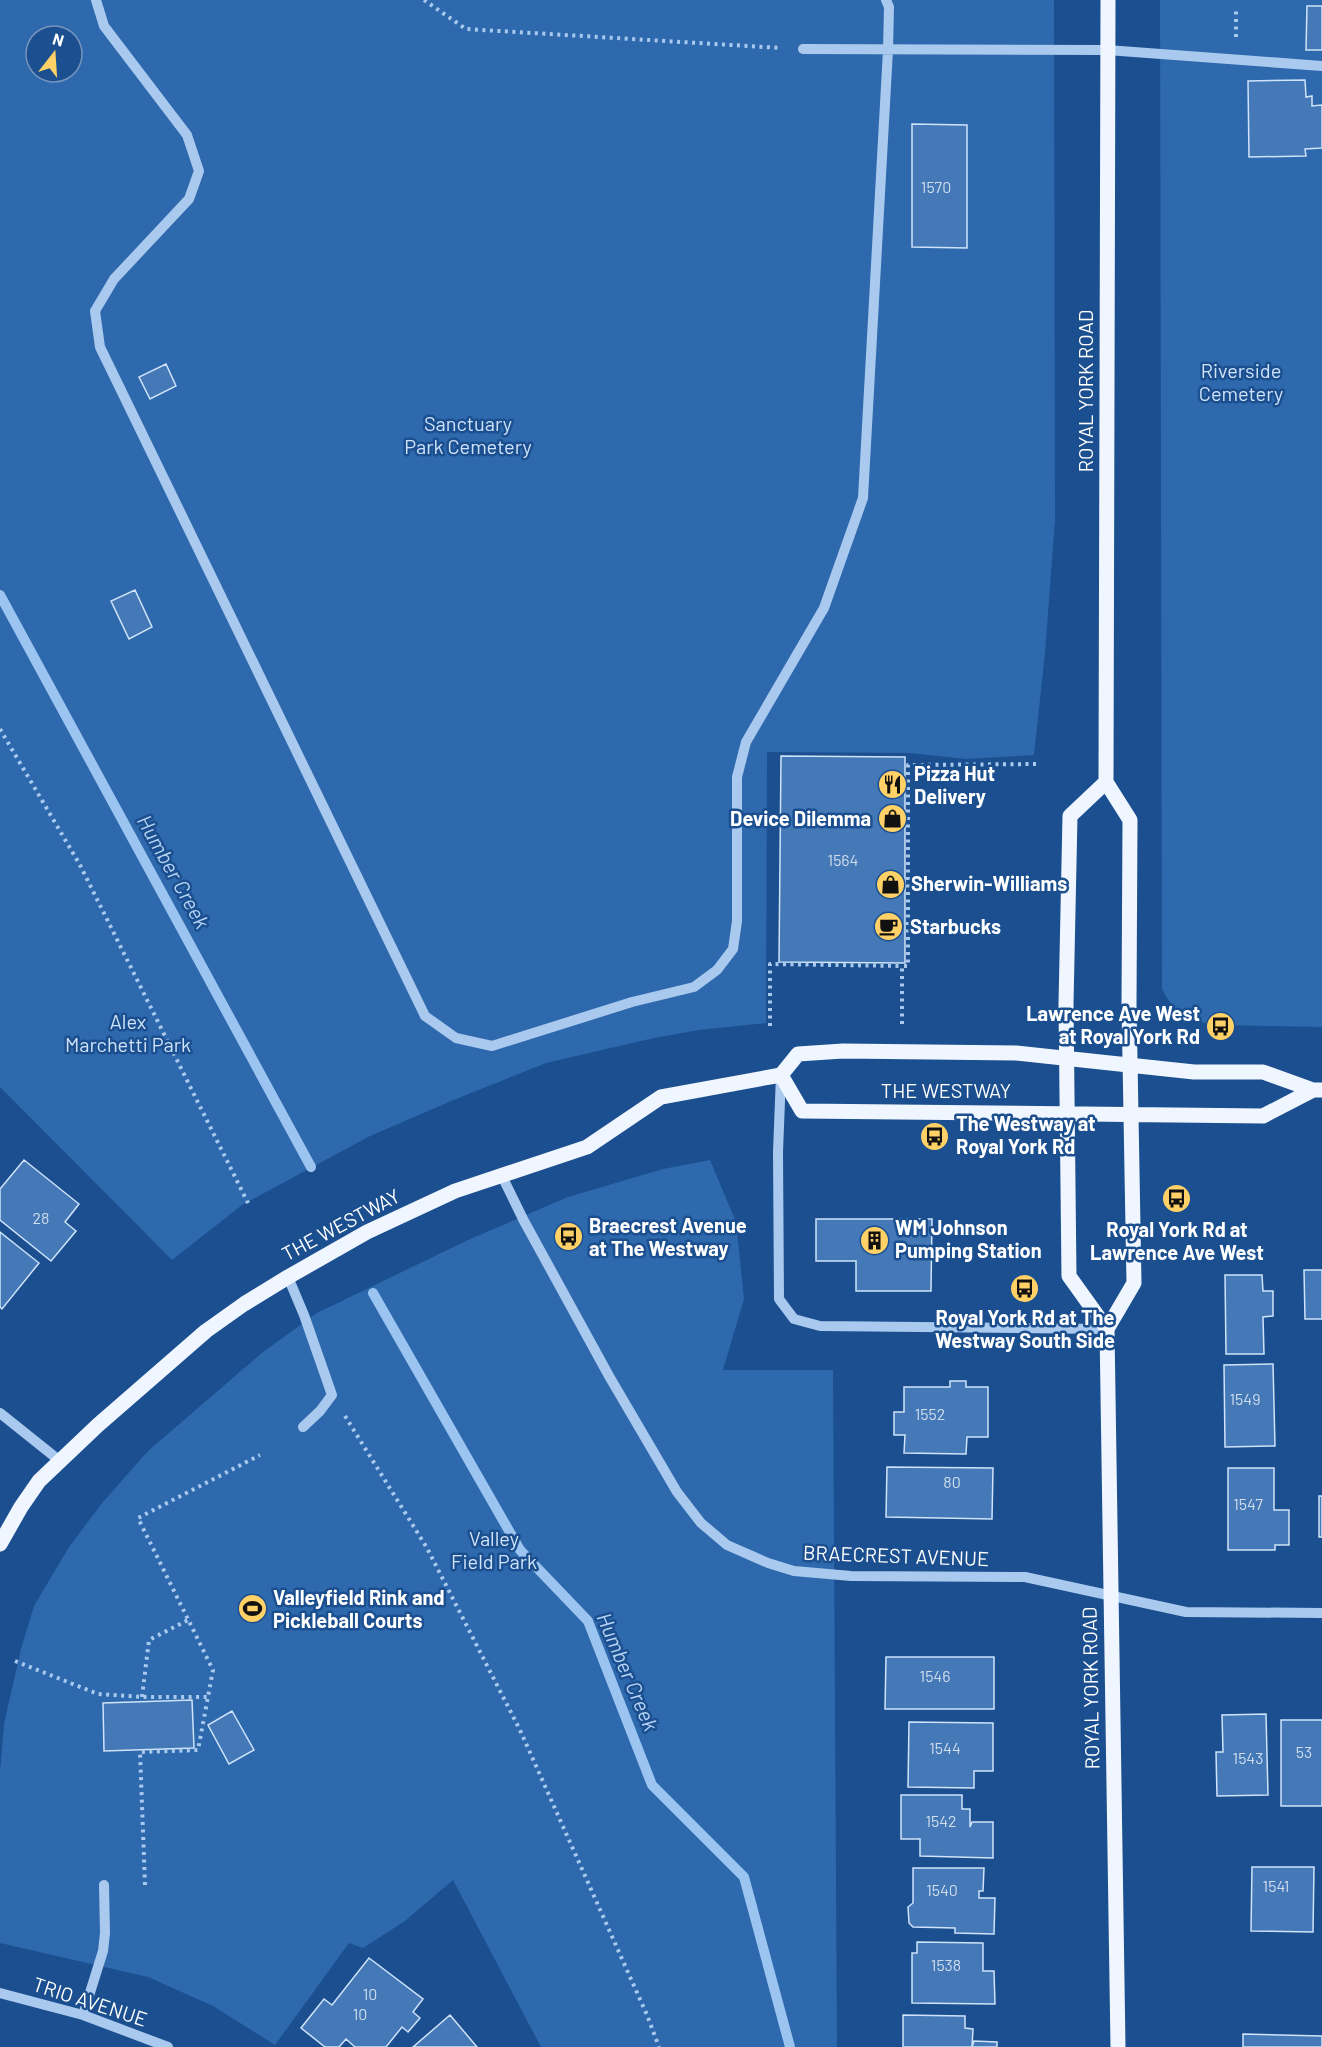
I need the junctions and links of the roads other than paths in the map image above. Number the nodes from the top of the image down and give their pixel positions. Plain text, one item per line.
1 (96, 0) edge
2 (886, 0) edge
3 (1107, 0) edge
4 (803, 49) road end
5 (888, 50) junction
6 (1107, 50) junction
7 (1322, 66) edge
8 (1106, 782) junction
9 (1066, 1058) junction
10 (1130, 1065) junction
11 (782, 1075) junction
12 (1318, 1090) edge
13 (1066, 1113) junction
14 (1131, 1114) junction
15 (501, 1174) junction
16 (288, 1277) junction
17 (1107, 1329) junction
18 (0, 1413) edge
19 (303, 1427) dead end
20 (60, 1461) junction
21 (0, 1544) edge
22 (1111, 1595) junction
23 (1322, 1613) edge
24 (104, 1885) dead end
25 (0, 1993) edge
26 (83, 2015) junction
27 (168, 2047) edge
28 (1118, 2047) edge

1 - 5 street
2 - 5 street
3 - 6 main road, ROYAL YORK ROAD
4 - 5 street
5 - 6 street
6 - 7 street
6 - 8 main road, ROYAL YORK ROAD
8 - 9 main road
8 - 10 main road
9 - 10 main road, THE WESTWAY
9 - 11 main road, THE WESTWAY
9 - 13 main road
10 - 12 main road, THE WESTWAY
10 - 14 main road
11 - 13 main road, THE WESTWAY
11 - 15 main road, THE WESTWAY
11 - 17 street
12 - 14 main road, THE WESTWAY
13 - 14 main road, THE WESTWAY
13 - 17 main road
14 - 17 main road
15 - 16 main road, THE WESTWAY
15 - 22 street, BRAECREST AVENUE
16 - 19 street
16 - 20 main road, THE WESTWAY
17 - 22 main road, ROYAL YORK ROAD
18 - 20 street
20 - 21 main road, THE WESTWAY
22 - 23 street, BRAECREST AVENUE
22 - 28 main road, ROYAL YORK ROAD
24 - 26 street
25 - 26 street, TRIO AVENUE
26 - 27 street, TRIO AVENUE

